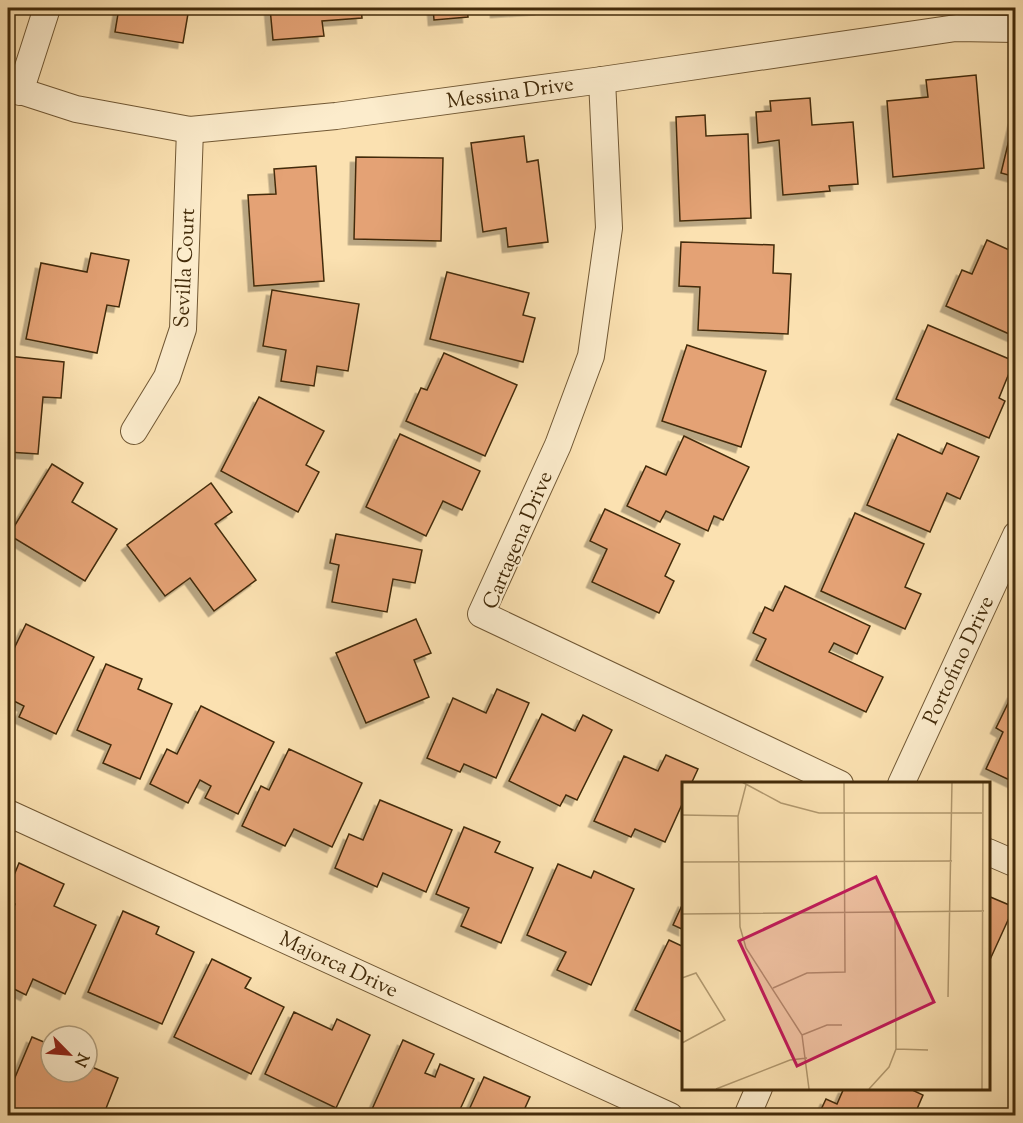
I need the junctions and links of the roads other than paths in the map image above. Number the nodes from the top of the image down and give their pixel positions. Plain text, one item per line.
1 (47, 8) edge
2 (1016, 28) edge
3 (602, 80) junction
4 (14, 90) edge
5 (190, 130) junction
6 (134, 431) dead end
7 (1016, 536) edge
8 (836, 782) edge
9 (902, 782) edge
10 (8, 813) edge
11 (990, 853) edge
12 (1016, 864) edge
13 (759, 1090) edge
14 (670, 1116) edge
15 (747, 1116) edge

1 - 4 street
2 - 3 street, Messina Drive
3 - 5 street, Messina Drive
3 - 8 street, Cartagena Drive
4 - 5 street, Messina Drive
5 - 6 street, Sevilla Court
7 - 9 street, Portofino Drive
10 - 14 street, Majorca Drive
11 - 12 street
13 - 15 street

